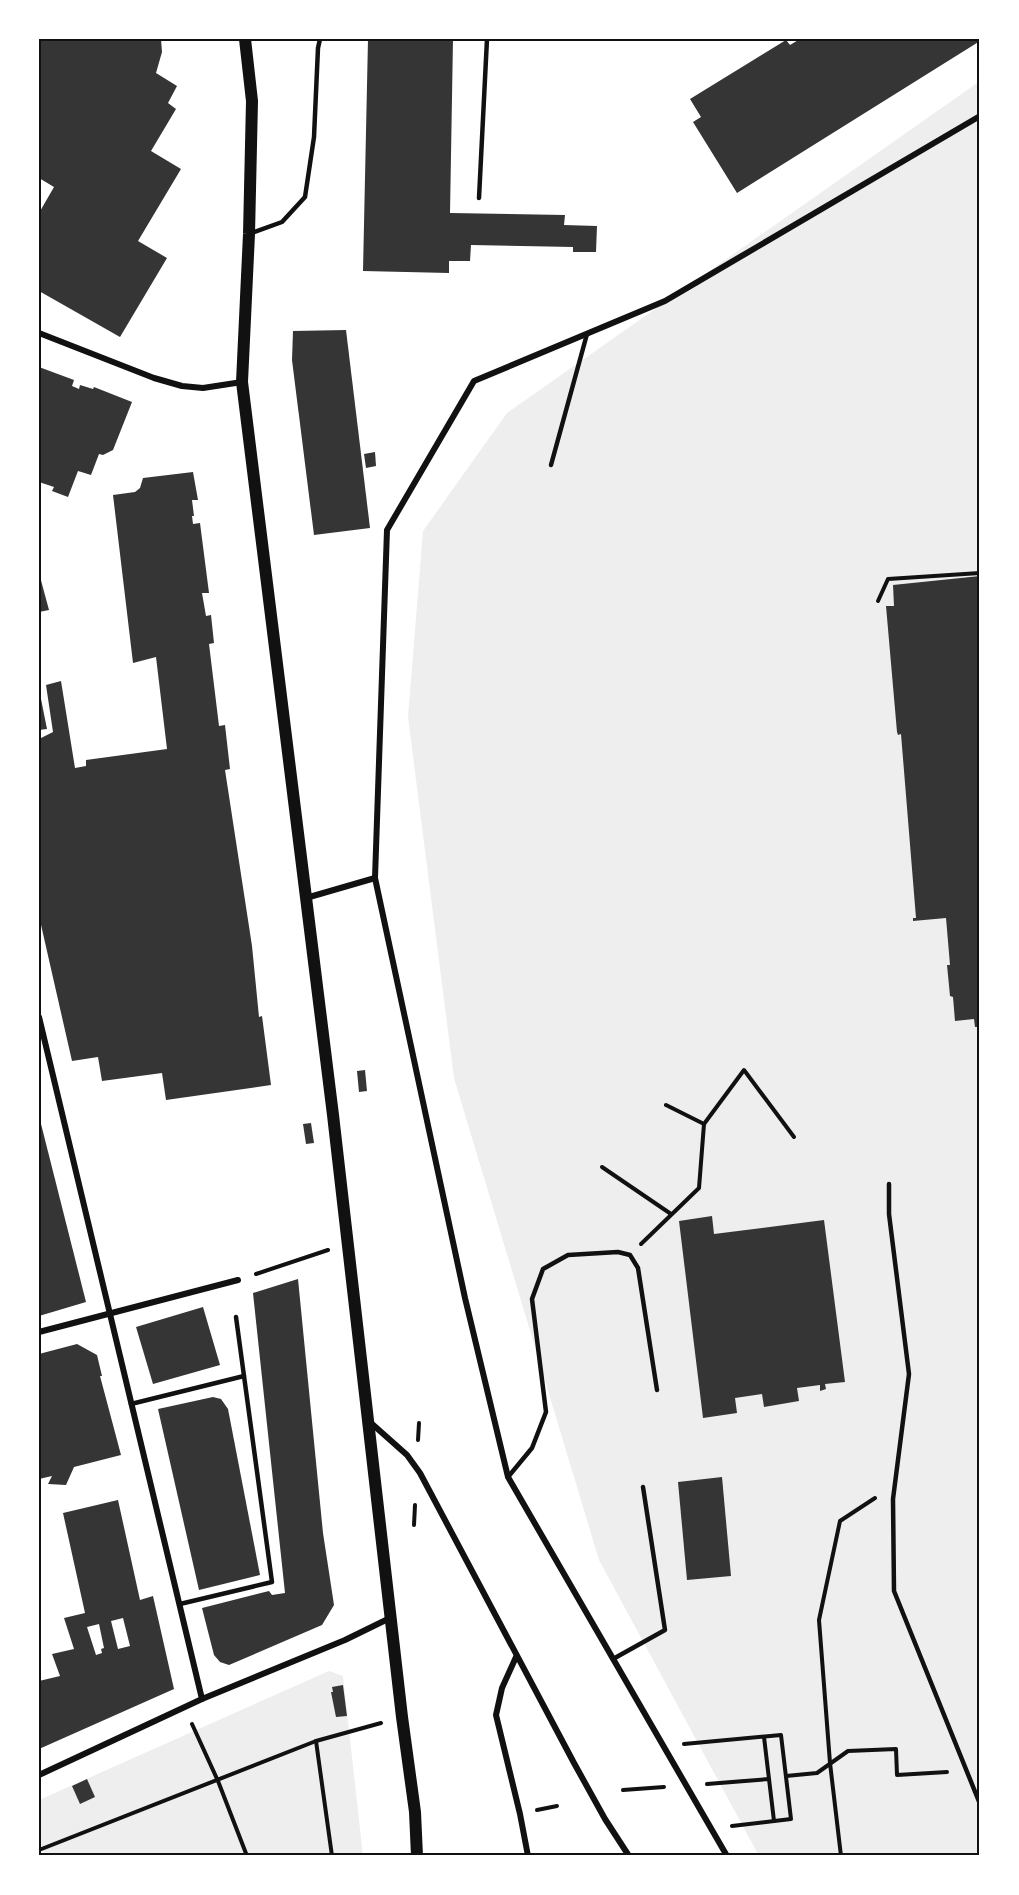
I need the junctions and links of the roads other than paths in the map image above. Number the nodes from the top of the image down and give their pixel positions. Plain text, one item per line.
1 (245, 39) edge
2 (320, 39) edge
3 (487, 39) edge
4 (980, 116) edge
5 (479, 198) dead end
6 (249, 234) junction
7 (39, 333) edge
8 (587, 334) junction
9 (242, 382) junction
10 (551, 465) dead end
11 (375, 878) junction
12 (306, 898) junction
13 (39, 1017) edge
14 (889, 1184) dead end
15 (238, 1280) road end
16 (109, 1313) junction
17 (236, 1317) dead end
18 (39, 1332) edge
19 (244, 1376) junction
20 (657, 1390) dead end
21 (131, 1404) junction
22 (368, 1421) junction
23 (508, 1477) junction
24 (643, 1487) dead end
25 (180, 1604) junction
26 (391, 1618) junction
27 (516, 1657) junction
28 (613, 1659) junction
29 (202, 1700) junction
30 (39, 1774) edge
31 (980, 1804) edge
32 (417, 1856) edge
33 (528, 1856) edge
34 (629, 1856) edge
35 (727, 1856) edge

1 - 6 main road
2 - 6 lane
3 - 5 lane
4 - 8 street
6 - 9 main road
7 - 9 street
8 - 10 lane
8 - 11 street
9 - 12 main road
11 - 12 street
11 - 23 street
12 - 22 main road
13 - 16 street
14 - 31 lane
15 - 16 street
16 - 18 street
16 - 21 street
17 - 19 lane
19 - 21 lane
19 - 25 lane
20 - 23 lane
21 - 25 street
22 - 26 main road
22 - 27 street
23 - 28 street
24 - 28 lane
25 - 29 street
26 - 29 street
26 - 32 main road
27 - 33 street
27 - 34 street
28 - 35 street
29 - 30 street

